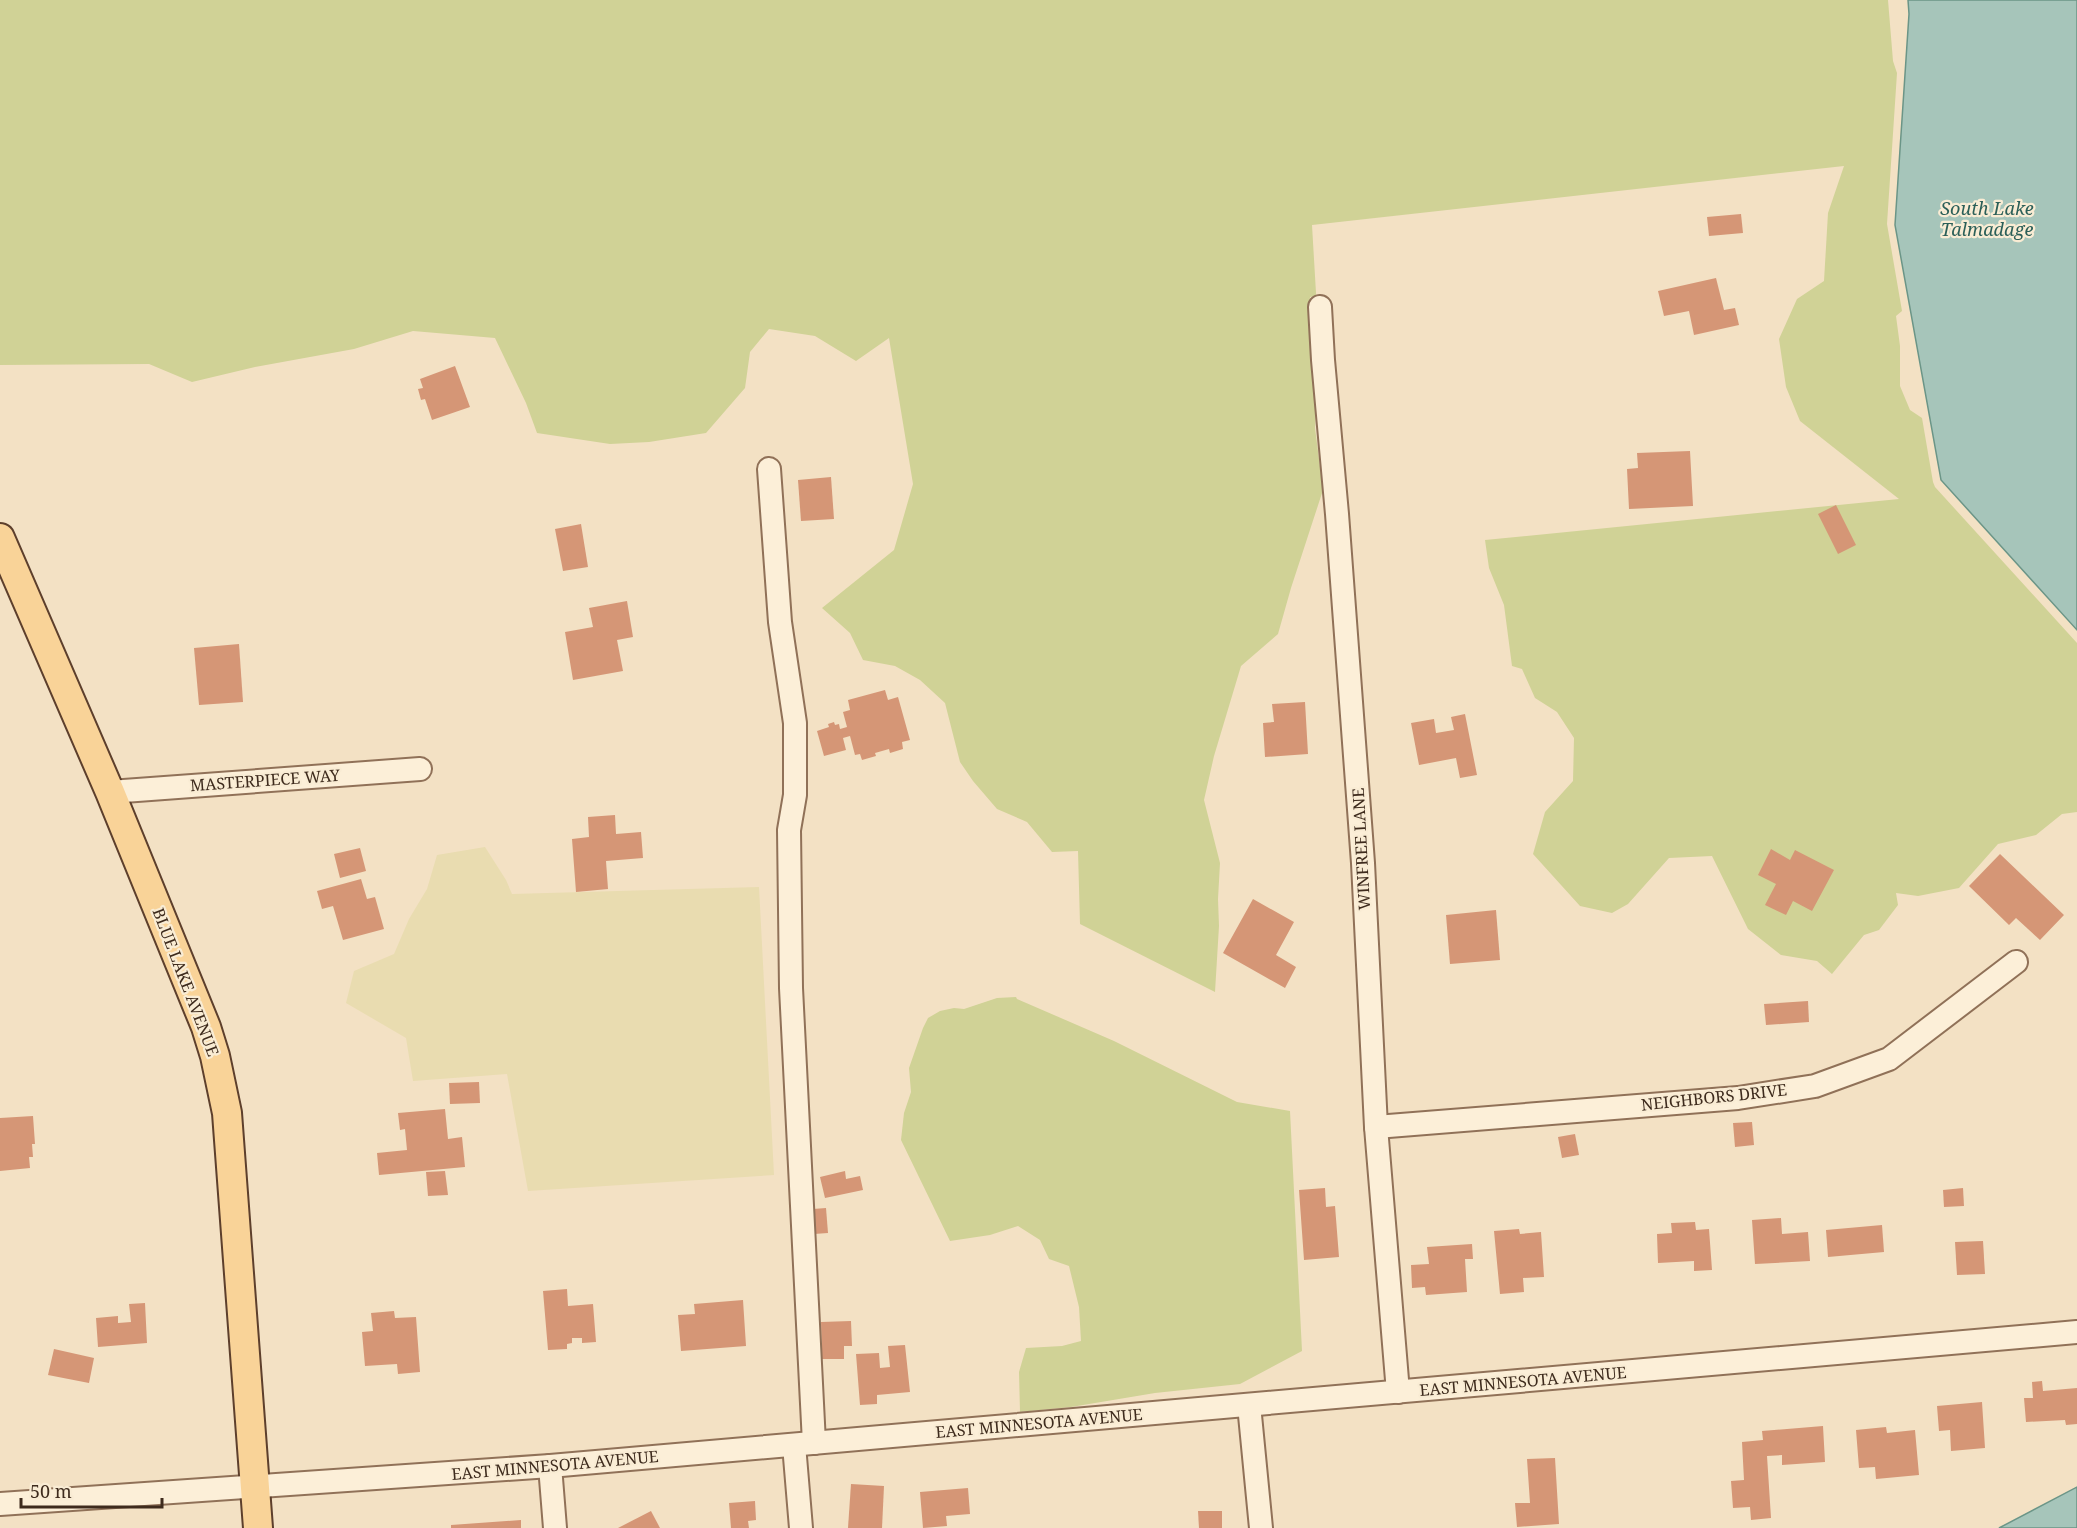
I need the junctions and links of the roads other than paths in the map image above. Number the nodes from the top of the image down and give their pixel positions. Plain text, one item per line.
1 (1320, 306) dead end
2 (769, 469) dead end
3 (0, 538) edge
4 (420, 769) dead end
5 (110, 792) junction
6 (2016, 962) dead end
7 (1376, 1127) junction
8 (2077, 1332) edge
9 (1398, 1392) junction
10 (1249, 1405) junction
11 (804, 1444) junction
12 (550, 1466) junction
13 (254, 1487) junction
14 (0, 1504) edge
15 (258, 1528) edge
16 (555, 1528) edge
17 (801, 1528) edge
18 (1261, 1528) edge

1 - 7 street, WINFREE LANE
2 - 11 street
3 - 5 main road, BLUE LAKE AVENUE
4 - 5 street, MASTERPIECE WAY
5 - 13 main road, BLUE LAKE AVENUE
6 - 7 street, NEIGHBORS DRIVE
7 - 9 street, WINFREE LANE
8 - 9 street, EAST MINNESOTA AVENUE
9 - 10 street, EAST MINNESOTA AVENUE
10 - 11 street, EAST MINNESOTA AVENUE
10 - 18 street
11 - 12 street, EAST MINNESOTA AVENUE
11 - 17 street
12 - 13 street, EAST MINNESOTA AVENUE
12 - 16 street
13 - 14 street, EAST MINNESOTA AVENUE
13 - 15 main road, BLUE LAKE AVENUE

